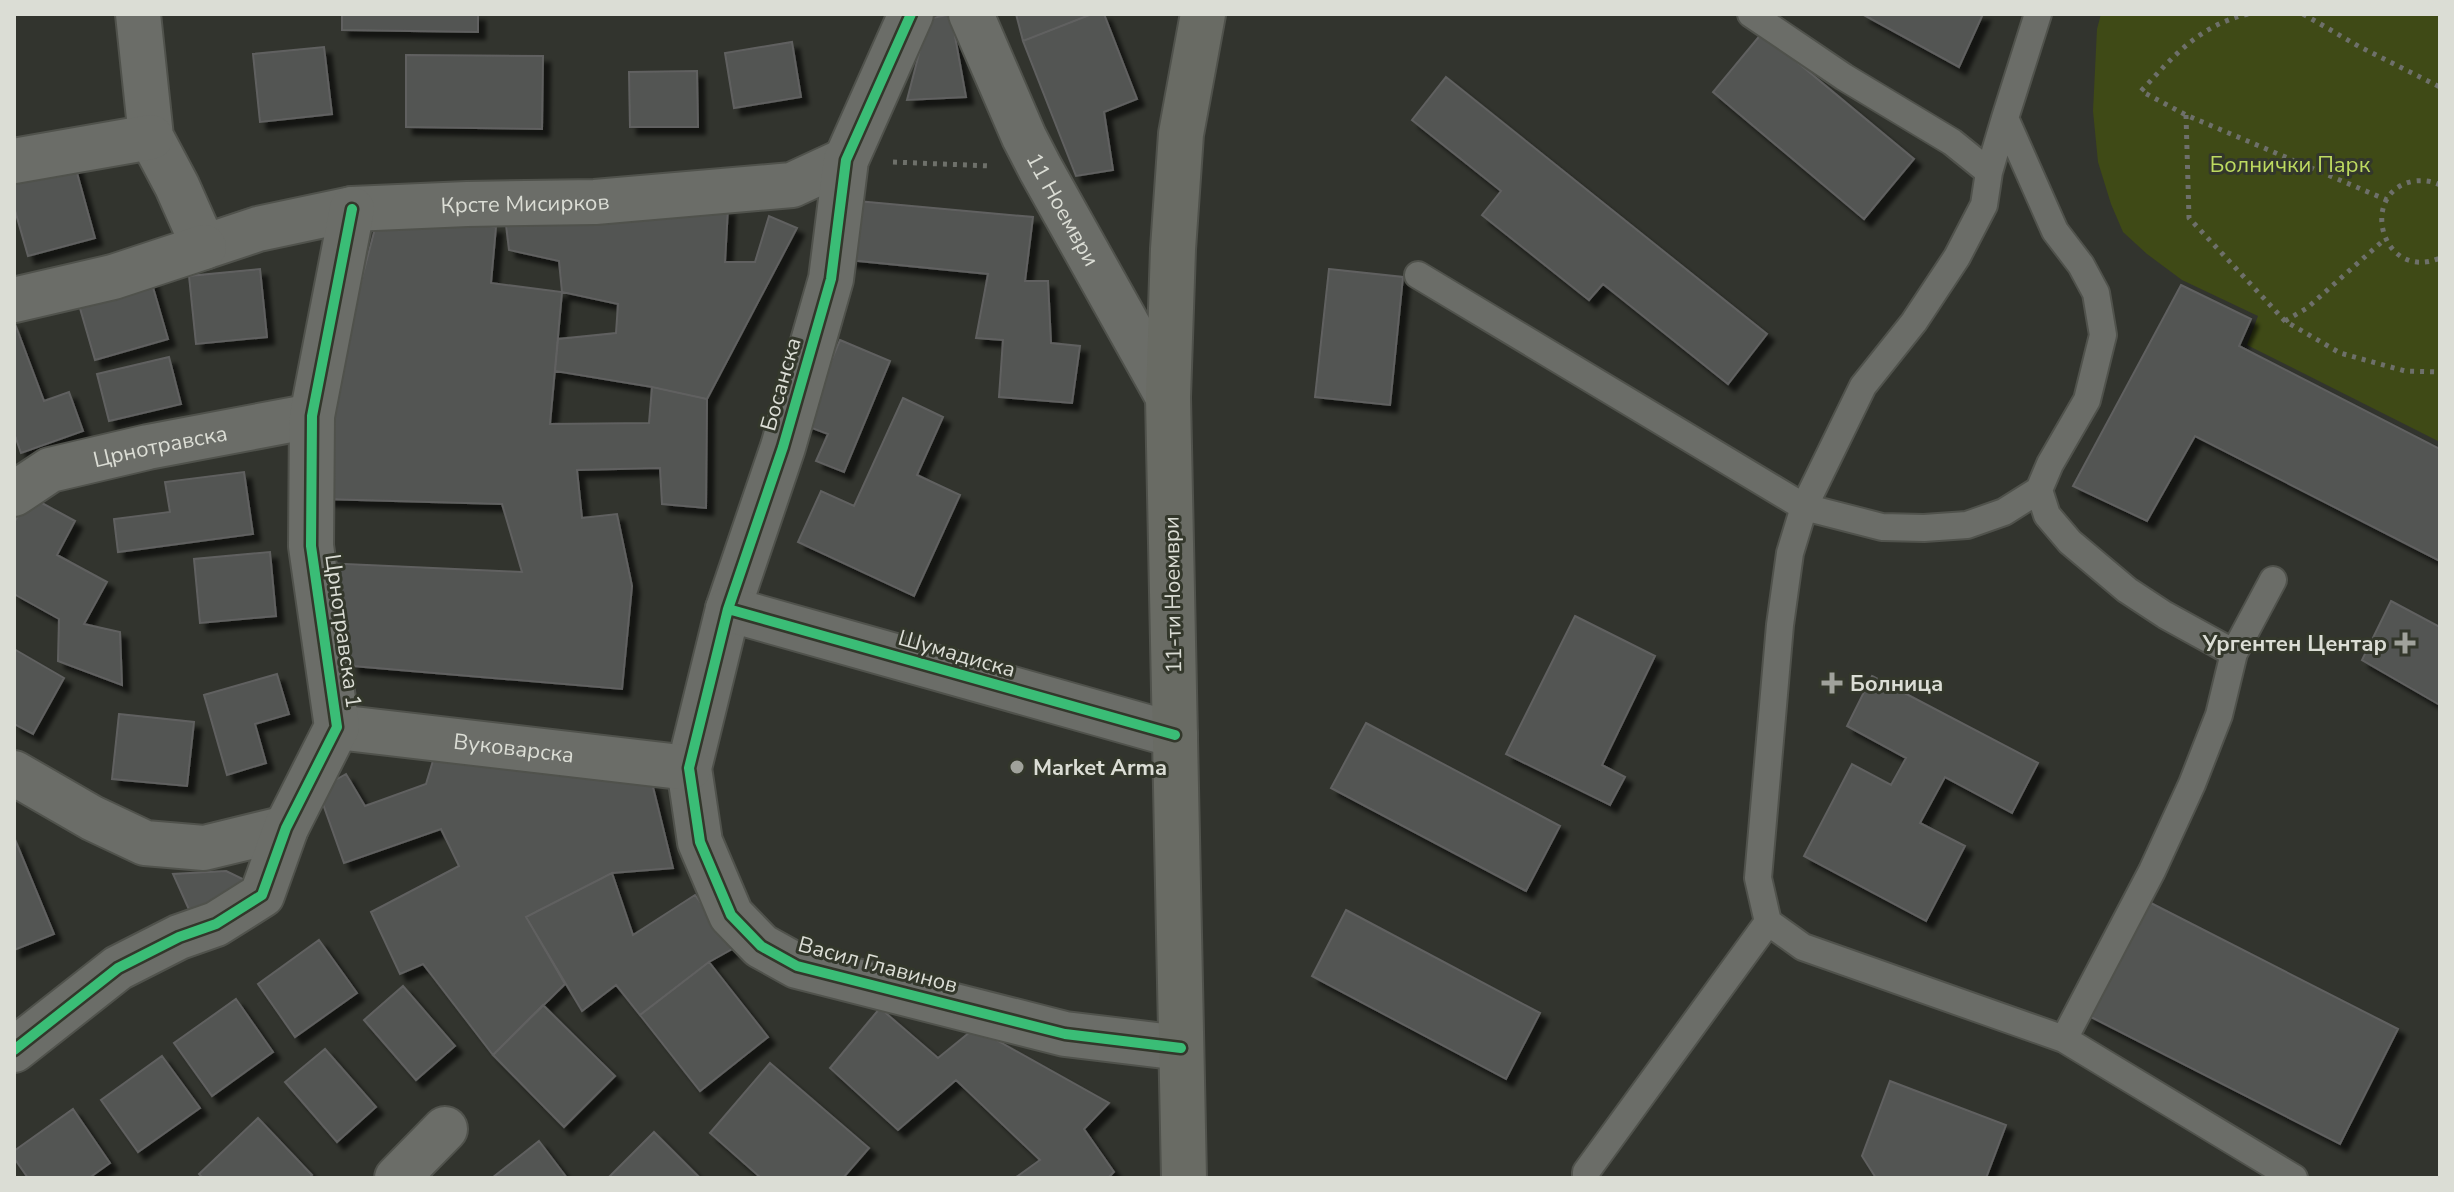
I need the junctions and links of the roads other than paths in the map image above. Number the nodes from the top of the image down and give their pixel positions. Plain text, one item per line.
1 (138, 14) edge
2 (911, 14) edge
3 (971, 14) edge
4 (1203, 14) edge
5 (1751, 14) edge
6 (2038, 14) edge
7 (2005, 118) junction
8 (151, 137) junction
9 (846, 160) junction
10 (14, 161) edge
11 (1989, 172) junction
12 (352, 209) junction
13 (204, 247) junction
14 (1418, 275) dead end
15 (14, 300) edge
16 (1168, 397) junction
17 (312, 416) junction
18 (2039, 490) junction
19 (14, 494) edge
20 (1804, 507) junction
21 (2273, 580) dead end
22 (728, 609) junction
23 (2234, 653) junction
24 (337, 727) junction
25 (1175, 735) junction
26 (689, 768) junction
27 (14, 773) edge
28 (286, 828) junction
29 (1768, 922) junction
30 (2064, 1039) junction
31 (1181, 1048) junction
32 (14, 1050) edge
33 (445, 1129) dead end
34 (397, 1178) edge
35 (1184, 1178) edge
36 (1586, 1178) edge
37 (2294, 1178) edge

1 - 8 street
2 - 9 street, Босанска
3 - 16 street, 11 Ноември
4 - 16 main road, 11-ти Ноември
5 - 11 lane
6 - 7 lane
7 - 11 lane
7 - 18 lane
8 - 10 street
8 - 13 street
9 - 12 street, Крсте Мисирков
9 - 22 street, Босанска
11 - 20 lane
12 - 13 street, Крсте Мисирков
12 - 17 street, Црнотравска 1
13 - 15 street, Крсте Мисирков
14 - 20 lane
16 - 25 main road, 11-ти Ноември
17 - 19 street, Црнотравска
17 - 24 street, Црнотравска 1
18 - 20 lane
18 - 23 lane
20 - 29 lane
21 - 23 lane
22 - 25 street, Шумадиска
22 - 26 street, Босанска
23 - 30 lane
24 - 26 street, Вуковарска
24 - 28 street, Црнотравска 1
25 - 31 main road, 11-ти Ноември
26 - 31 street, Васил Главинов
27 - 28 street
28 - 32 street, Црнотравска 1
29 - 30 lane
29 - 36 lane
30 - 37 lane
31 - 35 main road, 11-ти Ноември
33 - 34 street

